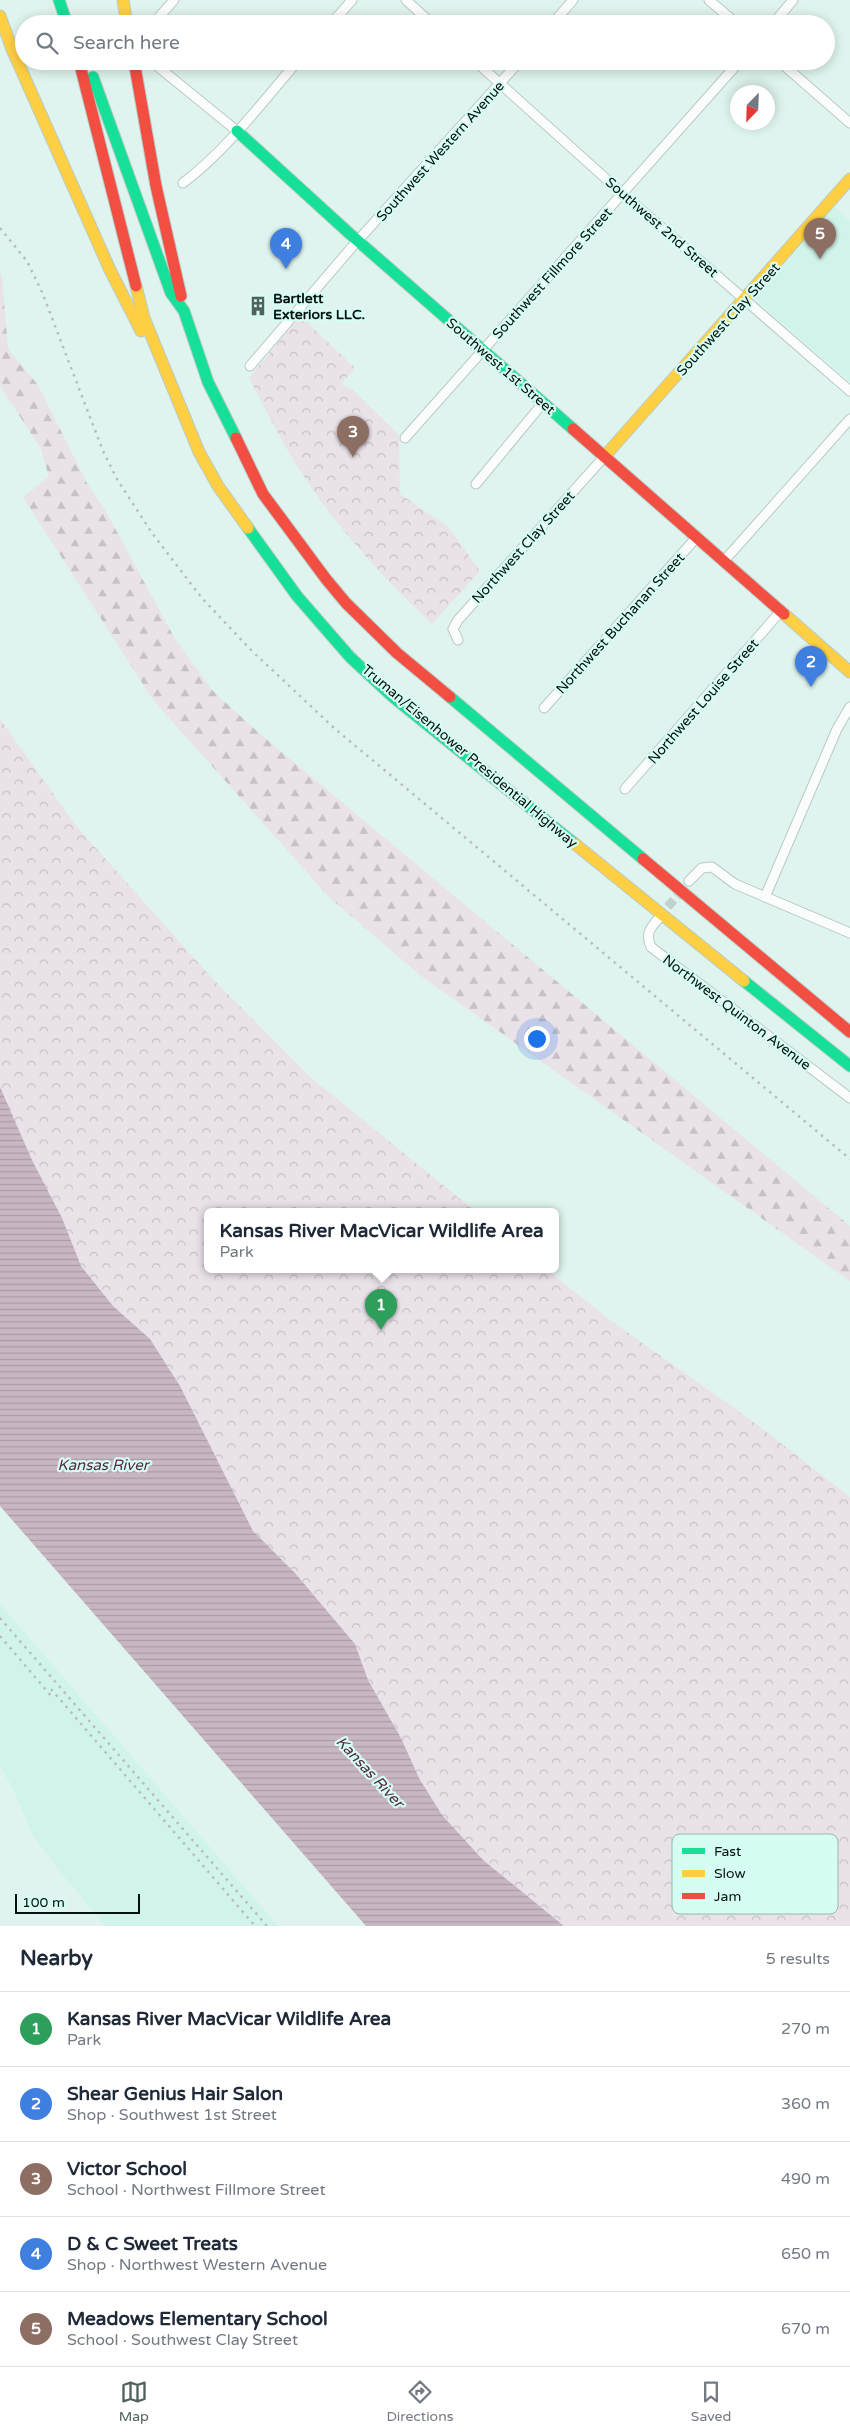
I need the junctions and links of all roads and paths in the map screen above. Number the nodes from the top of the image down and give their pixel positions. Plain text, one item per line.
1 (59, 0) edge
2 (69, 0) edge
3 (123, 0) edge
4 (174, 0) edge
5 (352, 0) edge
6 (406, 0) edge
7 (573, 0) edge
8 (709, 0) edge
9 (793, 0) edge
10 (64, 15) edge
11 (73, 15) edge
12 (126, 15) edge
13 (161, 15) edge
14 (339, 15) edge
15 (422, 15) edge
16 (560, 15) edge
17 (726, 15) edge
18 (780, 15) edge
19 (0, 16) edge
20 (15, 56) edge
21 (21, 70) edge
22 (81, 70) edge
23 (90, 70) edge
24 (136, 70) edge
25 (162, 70) edge
26 (290, 70) edge
27 (485, 70) edge
28 (513, 70) edge
29 (732, 70) edge
30 (789, 70) edge
31 (501, 84) junction
32 (850, 123) edge
33 (237, 131) junction
34 (850, 180) edge
35 (184, 183) dead end
36 (623, 194) junction
37 (359, 241) junction
38 (745, 300) junction
39 (184, 311) junction
40 (483, 350) junction
41 (250, 366) dead end
42 (850, 391) edge
43 (543, 403) junction
44 (184, 419) junction
45 (850, 419) edge
46 (405, 438) dead end
47 (604, 456) junction
48 (476, 484) dead end
49 (696, 538) junction
50 (724, 560) junction
51 (780, 612) junction
52 (458, 640) dead end
53 (850, 672) edge
54 (850, 707) edge
55 (544, 708) dead end
56 (625, 789) dead end
57 (689, 881) tunnel mouth
58 (765, 897) junction
59 (659, 918) tunnel mouth
60 (850, 933) edge
61 (850, 1032) edge
62 (850, 1066) edge
63 (850, 1098) edge

1 - 10 main road
2 - 11 main road
3 - 12 main road
4 - 13 street
5 - 14 street
6 - 15 street
7 - 16 street
8 - 17 street
9 - 18 street
19 - 20 main road
21 - 44 main road
22 - 44 main road, Truman/Eisenhower Presidential Highway
23 - 39 main road
24 - 39 main road
25 - 33 street, Southwest 1st Street
26 - 33 street
27 - 31 street, Southwest 2nd Street
28 - 31 street, Southwest Western Avenue
29 - 36 street, Southwest Fillmore Street
30 - 32 street
31 - 36 street, Southwest 2nd Street
31 - 37 street, Southwest Western Avenue
33 - 35 street
33 - 37 main road, Southwest 1st Street
34 - 38 main road, Southwest Clay Street
36 - 38 street, Southwest 2nd Street
36 - 40 street, Southwest Fillmore Street
37 - 40 main road, Southwest 1st Street
37 - 41 street, Southwest Western Avenue
38 - 42 street, Southwest 2nd Street
38 - 47 main road, Southwest Clay Street
39 - 61 main road
40 - 43 main road, Southwest 1st Street
40 - 46 street, Southwest Fillmore Street
43 - 47 main road, Southwest 1st Street
43 - 48 street
44 - 62 main road, Truman/Eisenhower Presidential Highway
45 - 50 street
47 - 49 main road, Southwest 1st Street
47 - 52 street, Northwest Clay Street
49 - 50 main road, Southwest 1st Street
49 - 55 street, Northwest Buchanan Street
50 - 51 main road, Southwest 1st Street
51 - 53 main road, Southwest 1st Street
51 - 56 street, Northwest Louise Street
54 - 58 street
57 - 58 street
58 - 60 street
59 - 63 street, Northwest Quinton Avenue

